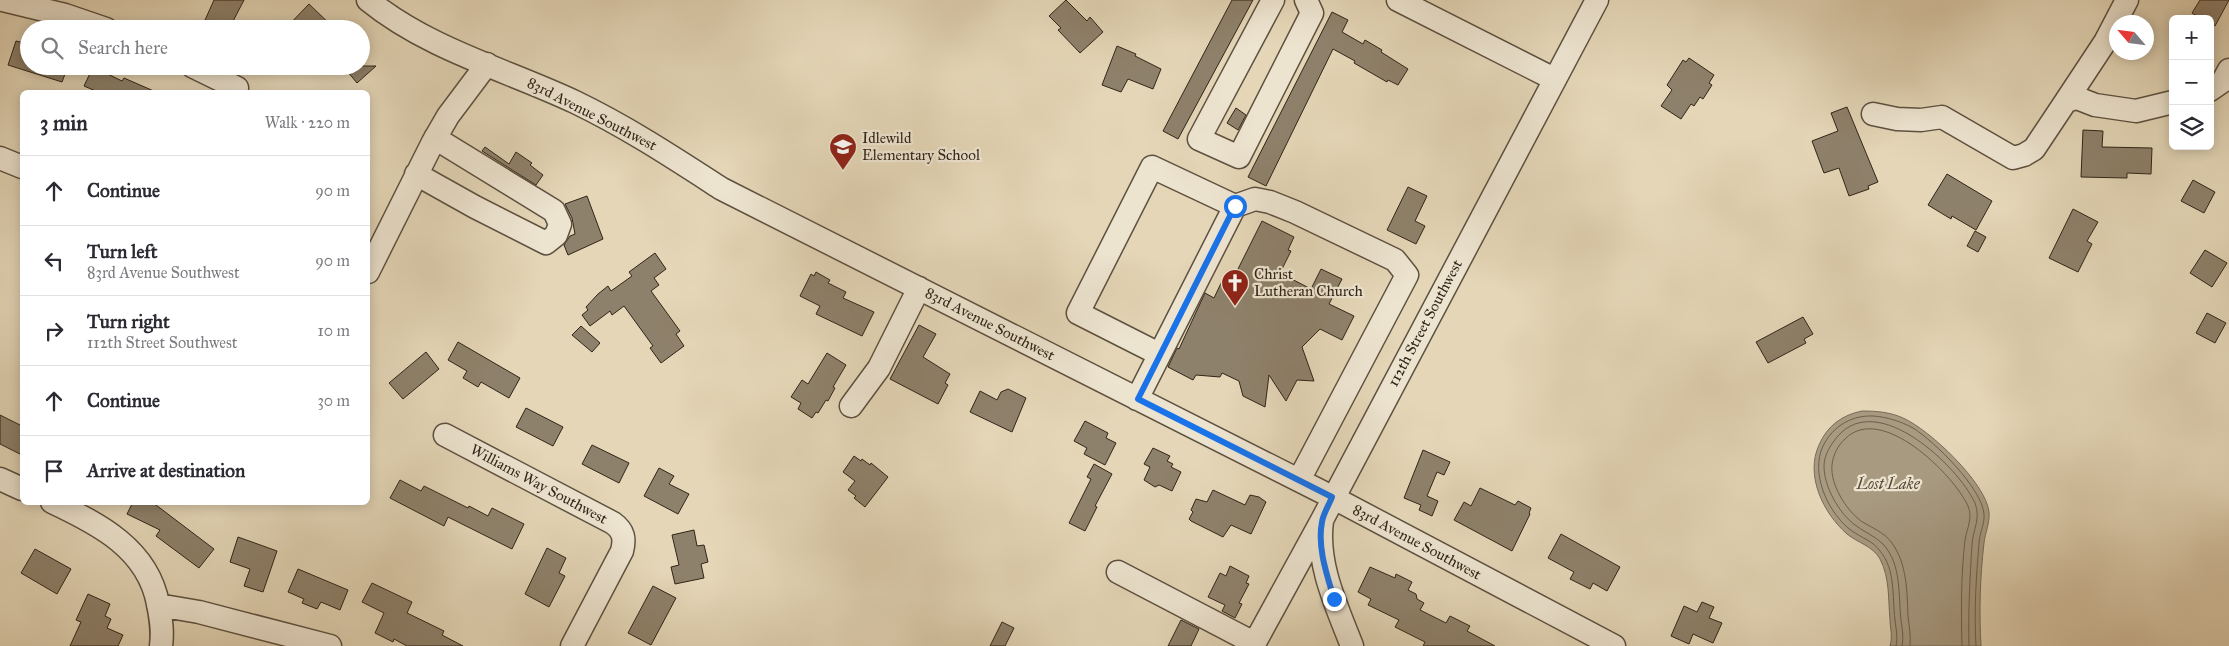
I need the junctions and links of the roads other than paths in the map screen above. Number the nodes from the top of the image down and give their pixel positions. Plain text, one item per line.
1 (3, 0) edge
2 (368, 0) edge
3 (1274, 0) edge
4 (1306, 0) edge
5 (1398, 0) edge
6 (1597, 0) edge
7 (2127, 0) edge
8 (80, 20) edge
9 (488, 64) junction
10 (2229, 70) edge
11 (210, 75) edge
12 (1554, 79) junction
13 (2214, 87) edge
14 (237, 88) dead end
15 (2066, 100) junction
16 (2169, 103) edge
17 (1872, 114) dead end
18 (435, 138) junction
19 (0, 158) edge
20 (20, 167) edge
21 (416, 174) junction
22 (1235, 206) junction
23 (370, 268) edge
24 (919, 288) junction
25 (1159, 354) junction
26 (1138, 399) junction
27 (852, 406) dead end
28 (445, 435) dead end
29 (0, 479) edge
30 (1299, 480) junction
31 (20, 488) edge
32 (1332, 497) junction
33 (58, 505) edge
34 (1322, 520) junction
35 (1118, 572) dead end
36 (158, 605) junction
37 (1253, 645) edge
38 (161, 646) edge
39 (330, 646) edge
40 (572, 646) edge
41 (1352, 646) edge
42 (1614, 646) edge

1 - 8 street
2 - 9 street, 83rd Avenue Southwest
3 - 4 street
5 - 12 street
6 - 12 street, 112th Street Southwest
7 - 15 street
9 - 18 street
9 - 24 street, 83rd Avenue Southwest
10 - 13 street
11 - 14 street
12 - 32 street, 112th Street Southwest
15 - 16 street
15 - 17 street
18 - 21 street
18 - 21 street
19 - 20 street
21 - 23 street
22 - 25 street
22 - 25 street
22 - 30 street
24 - 26 street, 83rd Avenue Southwest
24 - 27 street
25 - 26 street
26 - 30 street, 83rd Avenue Southwest
28 - 40 street, Williams Way Southwest
29 - 31 street
30 - 32 street, 83rd Avenue Southwest
32 - 34 street, 112th Street Southwest
32 - 42 street, 83rd Avenue Southwest
33 - 36 street
34 - 37 street, 112th Street Southwest
34 - 41 street
35 - 37 street
36 - 38 street
36 - 39 street

